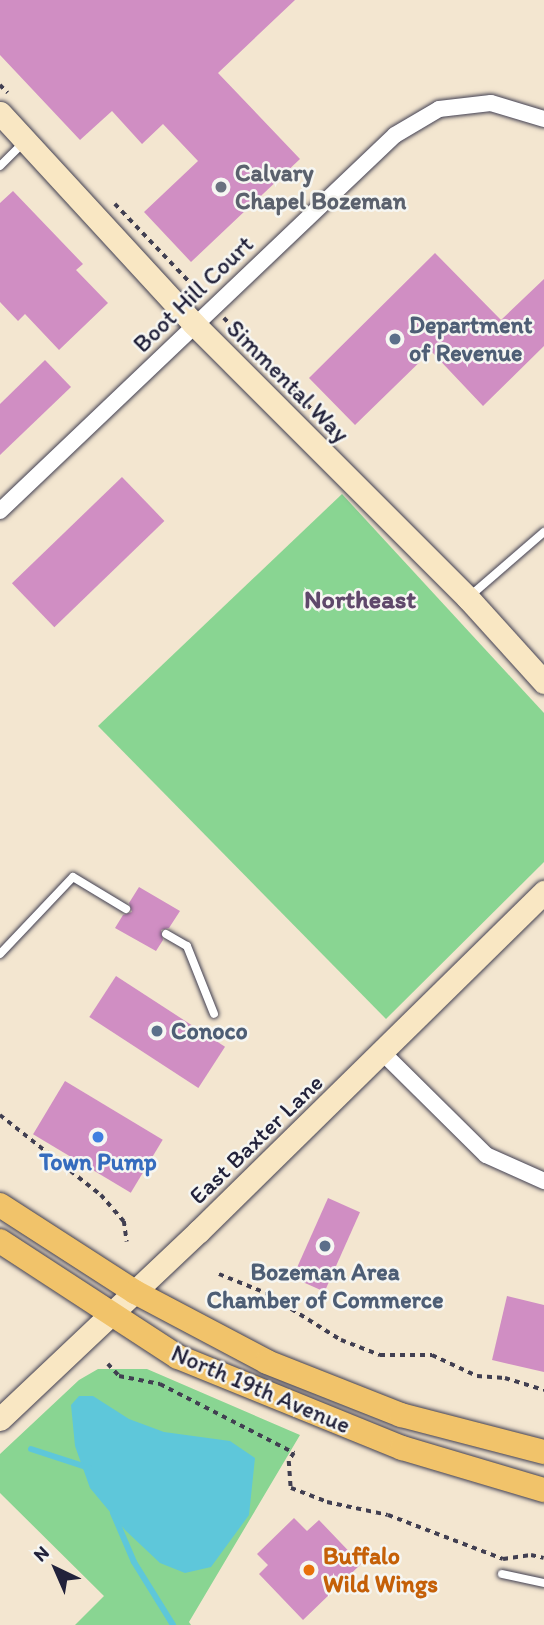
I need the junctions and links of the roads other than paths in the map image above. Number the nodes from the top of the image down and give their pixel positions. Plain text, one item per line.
1 (5, 104) edge
2 (544, 119) edge
3 (26, 140) junction
4 (0, 166) edge
5 (194, 324) junction
6 (0, 511) edge
7 (544, 532) edge
8 (468, 598) junction
9 (544, 682) edge
10 (544, 892) edge
11 (126, 909) dead end
12 (166, 934) dead end
13 (0, 954) edge
14 (214, 1014) dead end
15 (383, 1053) junction
16 (544, 1181) edge
17 (0, 1205) edge
18 (0, 1241) edge
19 (135, 1292) junction
20 (110, 1316) junction
21 (0, 1419) edge
22 (544, 1452) edge
23 (544, 1490) edge
24 (502, 1574) dead end
25 (544, 1583) edge

1 - 3 street, Simmental Way
2 - 5 street, Boot Hill Court
3 - 4 lane
3 - 5 street, Simmental Way
5 - 6 street, Boot Hill Court
5 - 8 street, Simmental Way
7 - 8 lane
8 - 9 street, Simmental Way
10 - 15 street, East Baxter Lane
11 - 13 lane
12 - 14 lane
15 - 16 street
15 - 19 street, East Baxter Lane
17 - 19 main road, North 19th Avenue
18 - 20 main road, North 19th Avenue
19 - 20 street, East Baxter Lane
19 - 22 main road, North 19th Avenue
20 - 21 street, East Baxter Lane
20 - 23 main road, North 19th Avenue
24 - 25 lane

